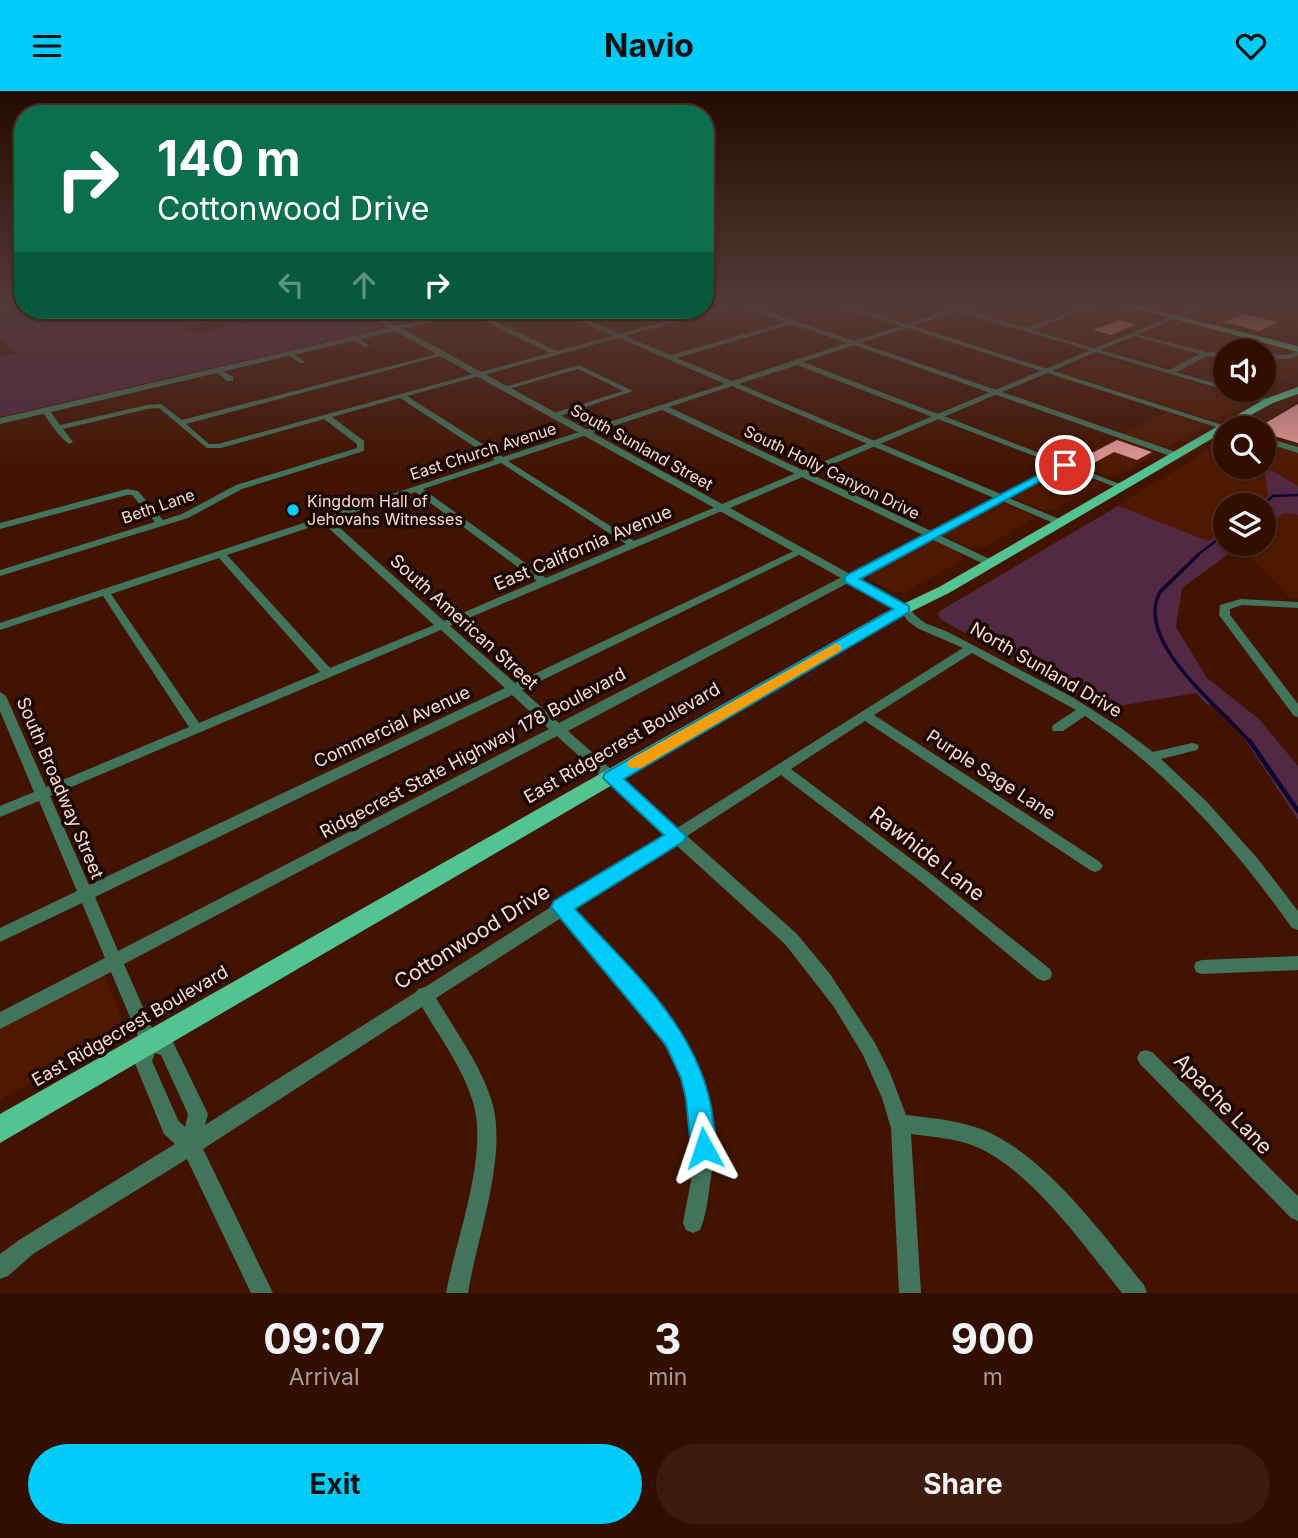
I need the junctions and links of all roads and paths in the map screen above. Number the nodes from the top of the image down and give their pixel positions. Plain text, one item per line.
1 (263, 359) edge
2 (297, 359) edge
3 (425, 359) edge
4 (454, 359) edge
5 (533, 359) edge
6 (677, 359) edge
7 (805, 359) edge
8 (899, 359) edge
9 (1012, 359) edge
10 (1076, 359) edge
11 (1127, 359) edge
12 (1196, 359) edge
13 (302, 362) dead end
14 (796, 362) junction
15 (217, 370) junction
16 (1049, 371) junction
17 (1170, 372) junction
18 (479, 374) junction
19 (230, 379) dead end
20 (1298, 379) edge
21 (733, 383) junction
22 (1213, 385) edge
23 (505, 389) junction
24 (627, 389) joint
25 (1298, 390) edge
26 (1276, 392) edge
27 (997, 393) junction
28 (401, 395) junction
29 (1276, 398) edge
30 (1267, 402) edge
31 (150, 406) joint
32 (662, 407) junction
33 (46, 410) junction
34 (554, 415) junction
35 (1246, 416) edge
36 (937, 417) junction
37 (328, 418) junction
38 (0, 421) edge
39 (183, 422) junction
40 (1213, 423) edge
41 (58, 428) junction
42 (584, 433) junction
43 (1213, 436) edge
44 (69, 442) dead end
45 (874, 443) junction
46 (1276, 443) edge
47 (1298, 450) edge
48 (1176, 455) junction
49 (500, 460) junction
50 (1065, 465) junction
51 (803, 474) junction
52 (1121, 487) junction
53 (416, 488) junction
54 (131, 493) joint
55 (1003, 498) junction
56 (721, 509) junction
57 (324, 519) junction
58 (161, 523) junction
59 (1061, 523) junction
60 (0, 526) edge
61 (931, 535) junction
62 (635, 545) junction
63 (800, 552) junction
64 (220, 553) junction
65 (990, 563) junction
66 (0, 573) edge
67 (849, 579) junction
68 (545, 582) junction
69 (105, 592) junction
70 (1298, 605) edge
71 (904, 609) junction
72 (442, 626) junction
73 (0, 627) edge
74 (971, 648) junction
75 (329, 675) junction
76 (514, 690) junction
77 (0, 696) edge
78 (1085, 710) junction
79 (1298, 713) edge
80 (865, 715) junction
81 (1058, 728) dead end
82 (197, 730) junction
83 (558, 730) junction
84 (1192, 747) dead end
85 (1150, 757) junction
86 (782, 769) junction
87 (611, 778) junction
88 (41, 794) junction
89 (0, 812) edge
90 (677, 836) junction
91 (1095, 866) dead end
92 (85, 895) junction
93 (561, 907) junction
94 (1298, 923) edge
95 (0, 935) edge
96 (115, 962) junction
97 (1298, 963) edge
98 (1202, 967) dead end
99 (1044, 974) dead end
100 (424, 994) junction
101 (0, 1021) edge
102 (150, 1043) junction
103 (1146, 1058) dead end
104 (899, 1123) junction
105 (0, 1129) edge
106 (191, 1145) junction
107 (1298, 1211) edge
108 (692, 1223) dead end
109 (0, 1268) edge
110 (262, 1293) edge
111 (457, 1293) edge
112 (910, 1293) edge
113 (1136, 1293) edge

1 - 15 street
2 - 13 street
3 - 39 street
4 - 18 street, South Sunland Street
5 - 18 street
6 - 21 street
7 - 14 street, East Church Avenue
8 - 27 street
9 - 16 street
10 - 16 street, East California Avenue
11 - 17 street
12 - 17 street
14 - 21 street, East Church Avenue
14 - 36 street
15 - 19 street
15 - 33 street
16 - 27 street, East California Avenue
16 - 40 street
17 - 22 street
18 - 23 street, South Sunland Street
18 - 28 street
20 - 26 main road, East Ridgecrest Boulevard
21 - 32 street, East Church Avenue
21 - 45 street
23 - 24 street
23 - 34 street, South Sunland Street
24 - 34 street
25 - 29 main road, East Ridgecrest Boulevard
27 - 36 street, East California Avenue
27 - 48 street
28 - 37 street
28 - 49 street
30 - 35 main road, East Ridgecrest Boulevard
31 - 39 street
31 - 41 street
32 - 42 street, East Church Avenue
32 - 51 street, South Holly Canyon Drive
33 - 38 street
33 - 41 street
34 - 42 street, South Sunland Street
36 - 45 street, East California Avenue
36 - 50 street
37 - 39 street
37 - 58 street, Beth Lane
41 - 44 street
42 - 49 street, East Church Avenue
42 - 56 street, South Sunland Street
43 - 48 main road, East Ridgecrest Boulevard
45 - 51 street, East California Avenue
45 - 55 street
46 - 47 street
48 - 52 main road, East Ridgecrest Boulevard
49 - 53 street, East Church Avenue
49 - 62 street
50 - 52 street
50 - 55 street, Ridgecrest State Highway 178 Boulevard
51 - 56 street, East California Avenue
51 - 61 street, South Holly Canyon Drive
52 - 59 main road, East Ridgecrest Boulevard
53 - 57 street, East Church Avenue
53 - 68 street
54 - 58 street
54 - 60 street
55 - 59 street
55 - 61 street, Ridgecrest State Highway 178 Boulevard
56 - 62 street, East California Avenue
56 - 63 street, South Sunland Street
57 - 64 street, East Church Avenue
57 - 72 street, South American Street
58 - 66 street, Beth Lane
59 - 65 main road, East Ridgecrest Boulevard
61 - 65 street, South Holly Canyon Drive
61 - 67 street, Ridgecrest State Highway 178 Boulevard
62 - 68 street, East California Avenue
63 - 67 street, South Sunland Street
63 - 76 street, Commercial Avenue
64 - 69 street, East Church Avenue
64 - 75 street
65 - 71 main road, East Ridgecrest Boulevard
67 - 71 street, South Sunland Street
67 - 83 street, Ridgecrest State Highway 178 Boulevard
68 - 72 street, East California Avenue
69 - 73 street, East Church Avenue
69 - 82 street
70 - 79 street
71 - 74 street, North Sunland Drive
71 - 87 main road, East Ridgecrest Boulevard
72 - 75 street, East California Avenue
72 - 76 street, South American Street
74 - 78 street, North Sunland Drive
74 - 80 street, Cottonwood Drive
75 - 82 street, East California Avenue
76 - 83 street, South American Street
76 - 92 street, Commercial Avenue
77 - 88 street, South Broadway Street
78 - 81 street
78 - 85 street, North Sunland Drive
80 - 86 street, Cottonwood Drive
80 - 91 street, Purple Sage Lane
82 - 88 street, East California Avenue
83 - 87 street, South American Street
83 - 96 street, Ridgecrest State Highway 178 Boulevard
84 - 85 street
85 - 94 street, North Sunland Drive
86 - 90 street, Cottonwood Drive
86 - 99 street, Rawhide Lane
87 - 90 street, South American Street
87 - 102 main road, East Ridgecrest Boulevard
88 - 89 street, East California Avenue
88 - 92 street, South Broadway Street
90 - 93 street, Cottonwood Drive
90 - 104 street, South American Street
92 - 95 street, Commercial Avenue
92 - 96 street, South Broadway Street
93 - 100 street, Cottonwood Drive
93 - 108 street
96 - 101 street, Ridgecrest State Highway 178 Boulevard
96 - 102 street, South Broadway Street
97 - 98 street
100 - 106 street, Cottonwood Drive
100 - 111 street
102 - 105 main road, East Ridgecrest Boulevard
102 - 106 street
102 - 106 street
103 - 107 street, Apache Lane
104 - 112 street, South American Street
104 - 113 street
106 - 109 street, Cottonwood Drive
106 - 110 street

